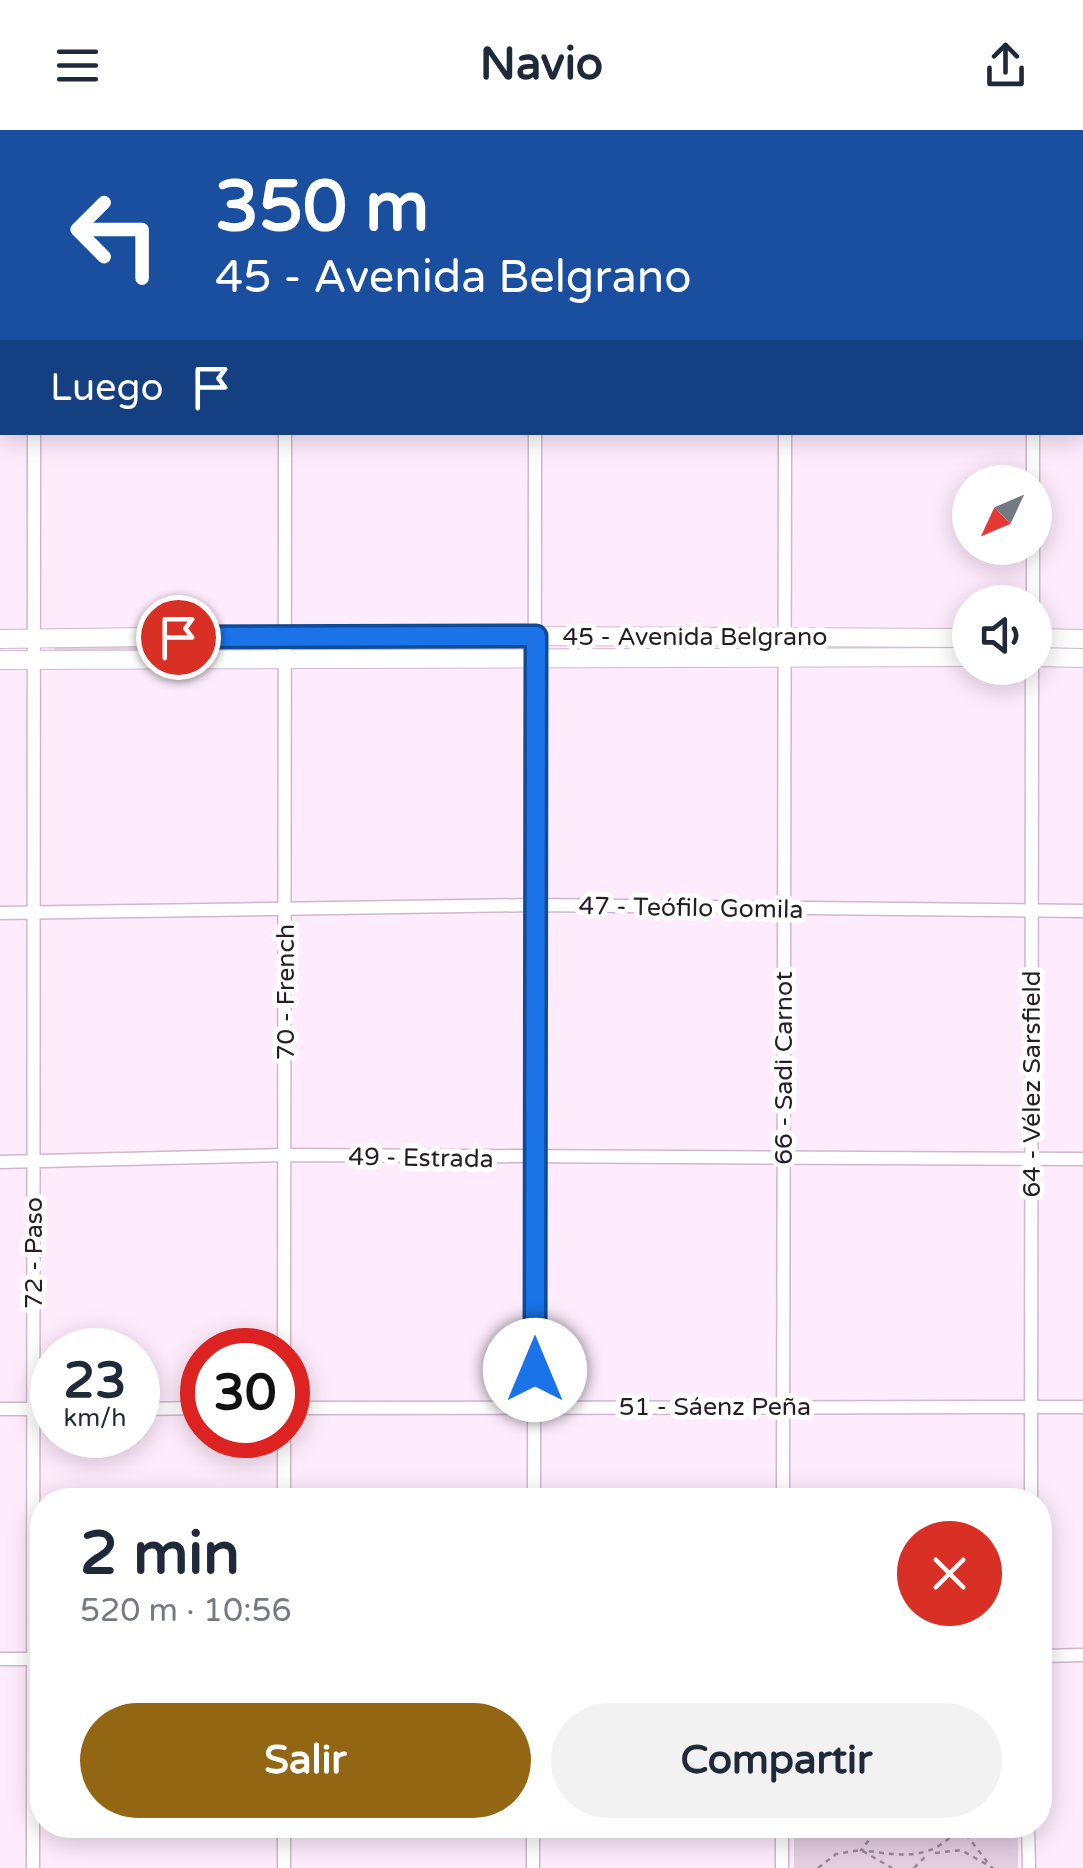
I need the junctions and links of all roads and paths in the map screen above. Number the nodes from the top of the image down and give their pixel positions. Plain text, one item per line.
1 (34, 435) edge
2 (285, 435) edge
3 (535, 435) edge
4 (785, 435) edge
5 (1033, 435) edge
6 (1033, 465) edge
7 (286, 635) junction
8 (786, 635) junction
9 (952, 638) edge
10 (1052, 638) edge
11 (1083, 638) edge
12 (0, 639) edge
13 (34, 639) junction
14 (536, 646) junction
15 (287, 657) junction
16 (952, 657) edge
17 (1052, 657) edge
18 (785, 658) junction
19 (1083, 658) edge
20 (0, 660) edge
21 (34, 660) junction
22 (1032, 685) edge
23 (534, 905) junction
24 (286, 908) junction
25 (782, 909) junction
26 (1083, 911) edge
27 (1033, 912) junction
28 (0, 913) edge
29 (32, 914) junction
30 (284, 1155) junction
31 (784, 1155) junction
32 (535, 1158) junction
33 (1030, 1159) junction
34 (1083, 1159) edge
35 (0, 1162) edge
36 (33, 1162) junction
37 (32, 1328) edge
38 (284, 1328) edge
39 (535, 1405) junction
40 (783, 1406) junction
41 (1031, 1407) junction
42 (1083, 1407) edge
43 (310, 1408) edge
44 (0, 1409) edge
45 (30, 1409) edge
46 (33, 1458) edge
47 (284, 1458) edge
48 (34, 1488) edge
49 (284, 1488) edge
50 (534, 1488) edge
51 (783, 1488) edge
52 (1030, 1488) edge
53 (1052, 1656) edge
54 (1083, 1656) edge
55 (0, 1659) edge
56 (30, 1659) edge
57 (34, 1838) edge
58 (284, 1838) edge
59 (533, 1838) edge
60 (782, 1838) edge
61 (871, 1838) edge
62 (950, 1838) edge
63 (967, 1838) edge
64 (1028, 1838) edge
65 (861, 1850) junction
66 (927, 1855) junction
67 (33, 1868) edge
68 (284, 1868) edge
69 (533, 1868) edge
70 (782, 1868) edge
71 (818, 1868) edge
72 (892, 1868) edge
73 (914, 1868) edge
74 (993, 1868) edge
75 (1028, 1868) edge

1 - 13 street, 72 - Paso
2 - 7 street, 70 - French
3 - 14 street
4 - 8 street, 66 - Sadi Carnot
5 - 6 street
7 - 13 main road, 45 - Avenida Belgrano
7 - 14 main road, 45 - Avenida Belgrano
7 - 15 street, 70 - French
8 - 9 main road, 45 - Avenida Belgrano
8 - 14 main road, 45 - Avenida Belgrano
8 - 18 street, 66 - Sadi Carnot
10 - 11 main road
12 - 13 main road, 45 - Avenida Belgrano
13 - 21 street, 72 - Paso
14 - 15 main road, 45 - Avenida Belgrano
14 - 18 main road, 45 - Avenida Belgrano
14 - 23 street
15 - 21 main road, 45 - Avenida Belgrano
15 - 24 street, 70 - French
16 - 18 main road, 45 - Avenida Belgrano
17 - 19 main road
18 - 25 street, 66 - Sadi Carnot
20 - 21 main road, 45 - Avenida Belgrano
21 - 29 street, 72 - Paso
22 - 27 street, 64 - Vélez Sarsfield
23 - 24 street, 47 - Teófilo Gomila
23 - 25 street, 47 - Teófilo Gomila
23 - 32 street
24 - 29 street, 47 - Teófilo Gomila
24 - 30 street, 70 - French
25 - 27 street, 47 - Teófilo Gomila
25 - 31 street, 66 - Sadi Carnot
26 - 27 street, 47 - Teófilo Gomila
27 - 33 street, 64 - Vélez Sarsfield
28 - 29 street, 47 - Teófilo Gomila
29 - 36 street, 72 - Paso
30 - 32 street, 49 - Estrada
30 - 36 street, 49 - Estrada
30 - 38 street, 70 - French
31 - 32 street, 49 - Estrada
31 - 33 street, 49 - Estrada
31 - 40 street, 66 - Sadi Carnot
32 - 39 street
33 - 34 street, 49 - Estrada
33 - 41 street, 64 - Vélez Sarsfield
35 - 36 street, 49 - Estrada
36 - 37 street, 72 - Paso
39 - 40 street, 51 - Sáenz Peña
39 - 43 street, 51 - Sáenz Peña
39 - 50 street
40 - 41 street, 51 - Sáenz Peña
40 - 51 street, 66 - Sadi Carnot
41 - 42 street, 51 - Sáenz Peña
41 - 52 street, 64 - Vélez Sarsfield
44 - 45 street
46 - 48 street, 72 - Paso
47 - 49 street
53 - 54 street
55 - 56 street
57 - 67 street, 72 - Paso
58 - 68 street
59 - 69 street
60 - 70 street
61 - 65 path
62 - 66 path
63 - 74 path
64 - 75 street
65 - 66 path
65 - 71 path
65 - 72 path
66 - 73 path
66 - 74 path

